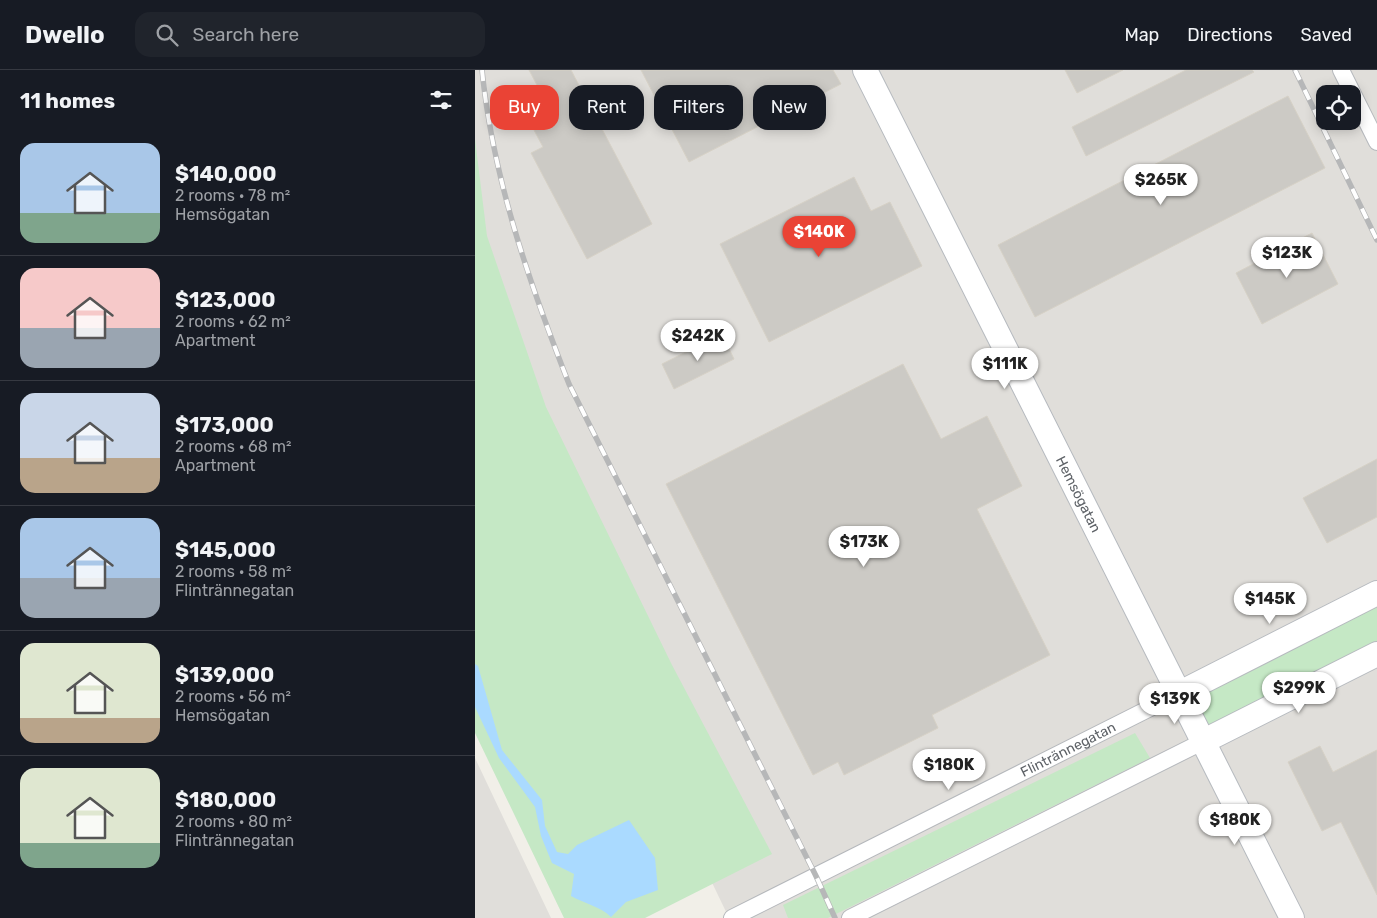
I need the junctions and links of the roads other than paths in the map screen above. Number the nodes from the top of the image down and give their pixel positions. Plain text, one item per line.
1 (865, 70) edge
2 (1341, 70) edge
3 (1377, 142) edge
4 (1377, 593) edge
5 (1377, 654) edge
6 (1180, 692) junction
7 (1205, 741) junction
8 (732, 918) edge
9 (850, 918) edge
10 (1292, 918) edge

1 - 6 street, Hemsögatan
2 - 3 street
4 - 6 street, Flintrännegatan
5 - 7 street
6 - 7 street, Hemsögatan
6 - 8 street, Flintrännegatan
7 - 9 street
7 - 10 street, Hemsögatan

